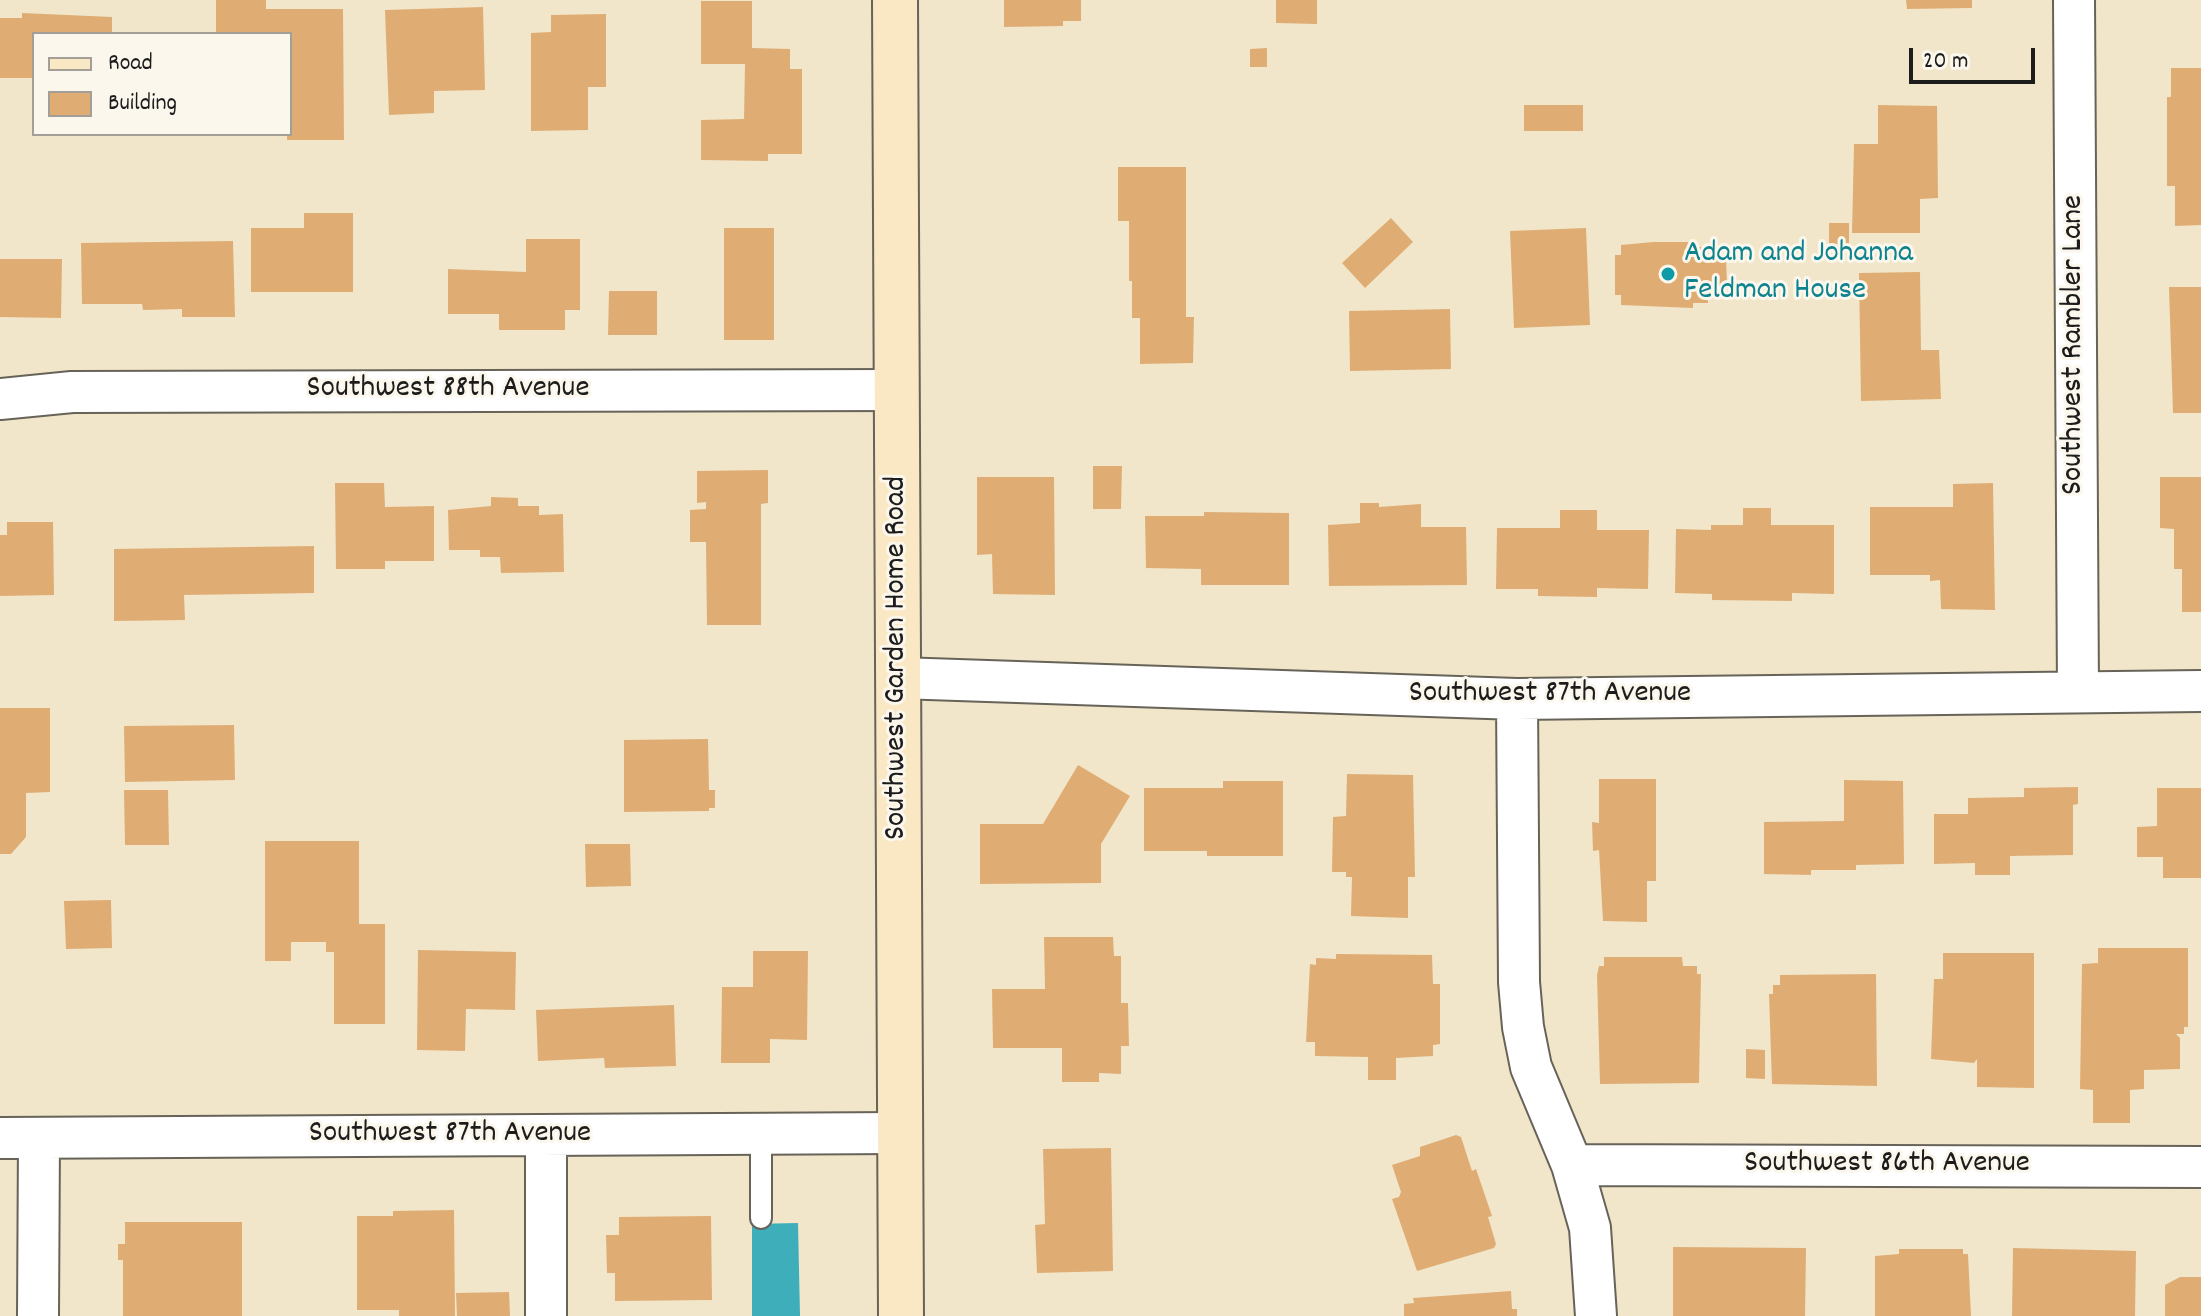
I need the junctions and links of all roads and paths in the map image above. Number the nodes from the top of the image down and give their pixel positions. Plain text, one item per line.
1 (895, 0) edge
2 (2074, 0) edge
3 (897, 390) junction
4 (0, 399) edge
5 (899, 678) junction
6 (2078, 690) junction
7 (2201, 691) edge
8 (1517, 699) junction
9 (900, 1133) junction
10 (761, 1134) junction
11 (546, 1135) junction
12 (19, 1139) edge
13 (1572, 1165) junction
14 (2201, 1167) edge
15 (761, 1218) dead end
16 (38, 1316) edge
17 (546, 1316) edge
18 (901, 1316) edge
19 (1596, 1316) edge

1 - 3 main road, Southwest Garden Home Road
2 - 6 street, Southwest Rambler Lane
3 - 4 street, Southwest 88th Avenue
3 - 5 main road, Southwest Garden Home Road
5 - 8 street, Southwest 87th Avenue
5 - 9 main road, Southwest Garden Home Road
6 - 7 street, Southwest 87th Avenue
6 - 8 street, Southwest 87th Avenue
8 - 13 street
9 - 10 street, Southwest 87th Avenue
9 - 18 main road, Southwest Garden Home Road
10 - 11 street, Southwest 87th Avenue
10 - 15 lane
11 - 12 street, Southwest 87th Avenue
11 - 17 street
12 - 16 street
13 - 14 street, Southwest 86th Avenue
13 - 19 street

